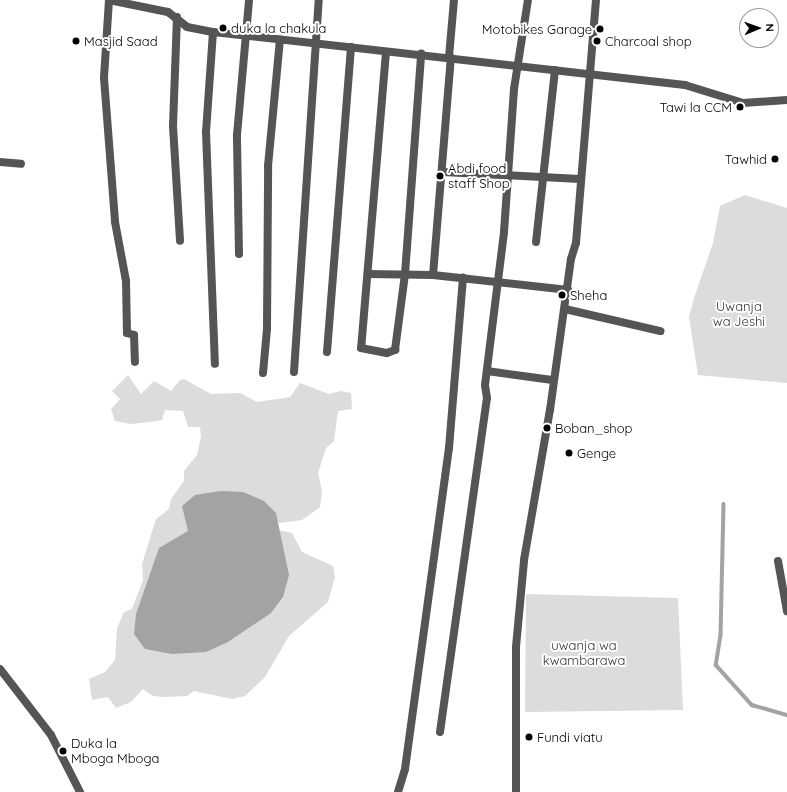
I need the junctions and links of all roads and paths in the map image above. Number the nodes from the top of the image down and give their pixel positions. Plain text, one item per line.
1 (109, 0) edge
2 (249, 0) edge
3 (319, 0) edge
4 (454, 0) edge
5 (528, 0) edge
6 (596, 0) edge
7 (177, 17) junction
8 (213, 32) junction
9 (248, 36) junction
10 (280, 40) junction
11 (318, 44) junction
12 (351, 47) junction
13 (386, 52) junction
14 (421, 54) junction
15 (450, 57) junction
16 (518, 66) junction
17 (555, 70) junction
18 (590, 74) junction
19 (787, 100) edge
20 (0, 162) edge
21 (21, 164) dead end
22 (443, 172) junction
23 (508, 173) junction
24 (542, 176) junction
25 (580, 180) junction
26 (180, 241) dead end
27 (536, 242) dead end
28 (239, 254) dead end
29 (368, 274) junction
30 (405, 274) junction
31 (433, 275) junction
32 (463, 278) junction
33 (497, 282) junction
34 (568, 290) junction
35 (565, 309) junction
36 (660, 331) dead end
37 (327, 352) dead end
38 (135, 362) dead end
39 (215, 364) dead end
40 (487, 371) junction
41 (294, 372) dead end
42 (263, 373) dead end
43 (552, 380) junction
44 (778, 561) dead end
45 (787, 611) edge
46 (0, 669) edge
47 (440, 732) dead end
48 (80, 792) edge
49 (398, 792) edge
50 (516, 792) edge

1 - 7 street
1 - 38 street
2 - 9 street
3 - 11 street
4 - 15 street
5 - 16 street
6 - 18 street
7 - 8 street
7 - 26 street
8 - 9 street
8 - 39 street
9 - 10 street
9 - 28 street
10 - 11 street
10 - 42 street
11 - 12 street
11 - 41 street
12 - 13 street
12 - 37 street
13 - 14 street
13 - 29 street
14 - 15 street
14 - 30 street
15 - 16 street
15 - 22 street
16 - 17 street
16 - 23 street
17 - 18 street
17 - 24 street
18 - 19 street
18 - 25 street
20 - 21 street
22 - 23 street
22 - 31 street
23 - 24 street
23 - 33 street
24 - 25 street
24 - 27 street
25 - 34 street
29 - 30 street
29 - 30 street
30 - 31 street
31 - 32 street
32 - 33 street
32 - 49 street
33 - 34 street
33 - 40 street
34 - 35 street
35 - 36 street
35 - 43 street
40 - 43 street
40 - 47 street
43 - 50 street
44 - 45 street
46 - 48 street

